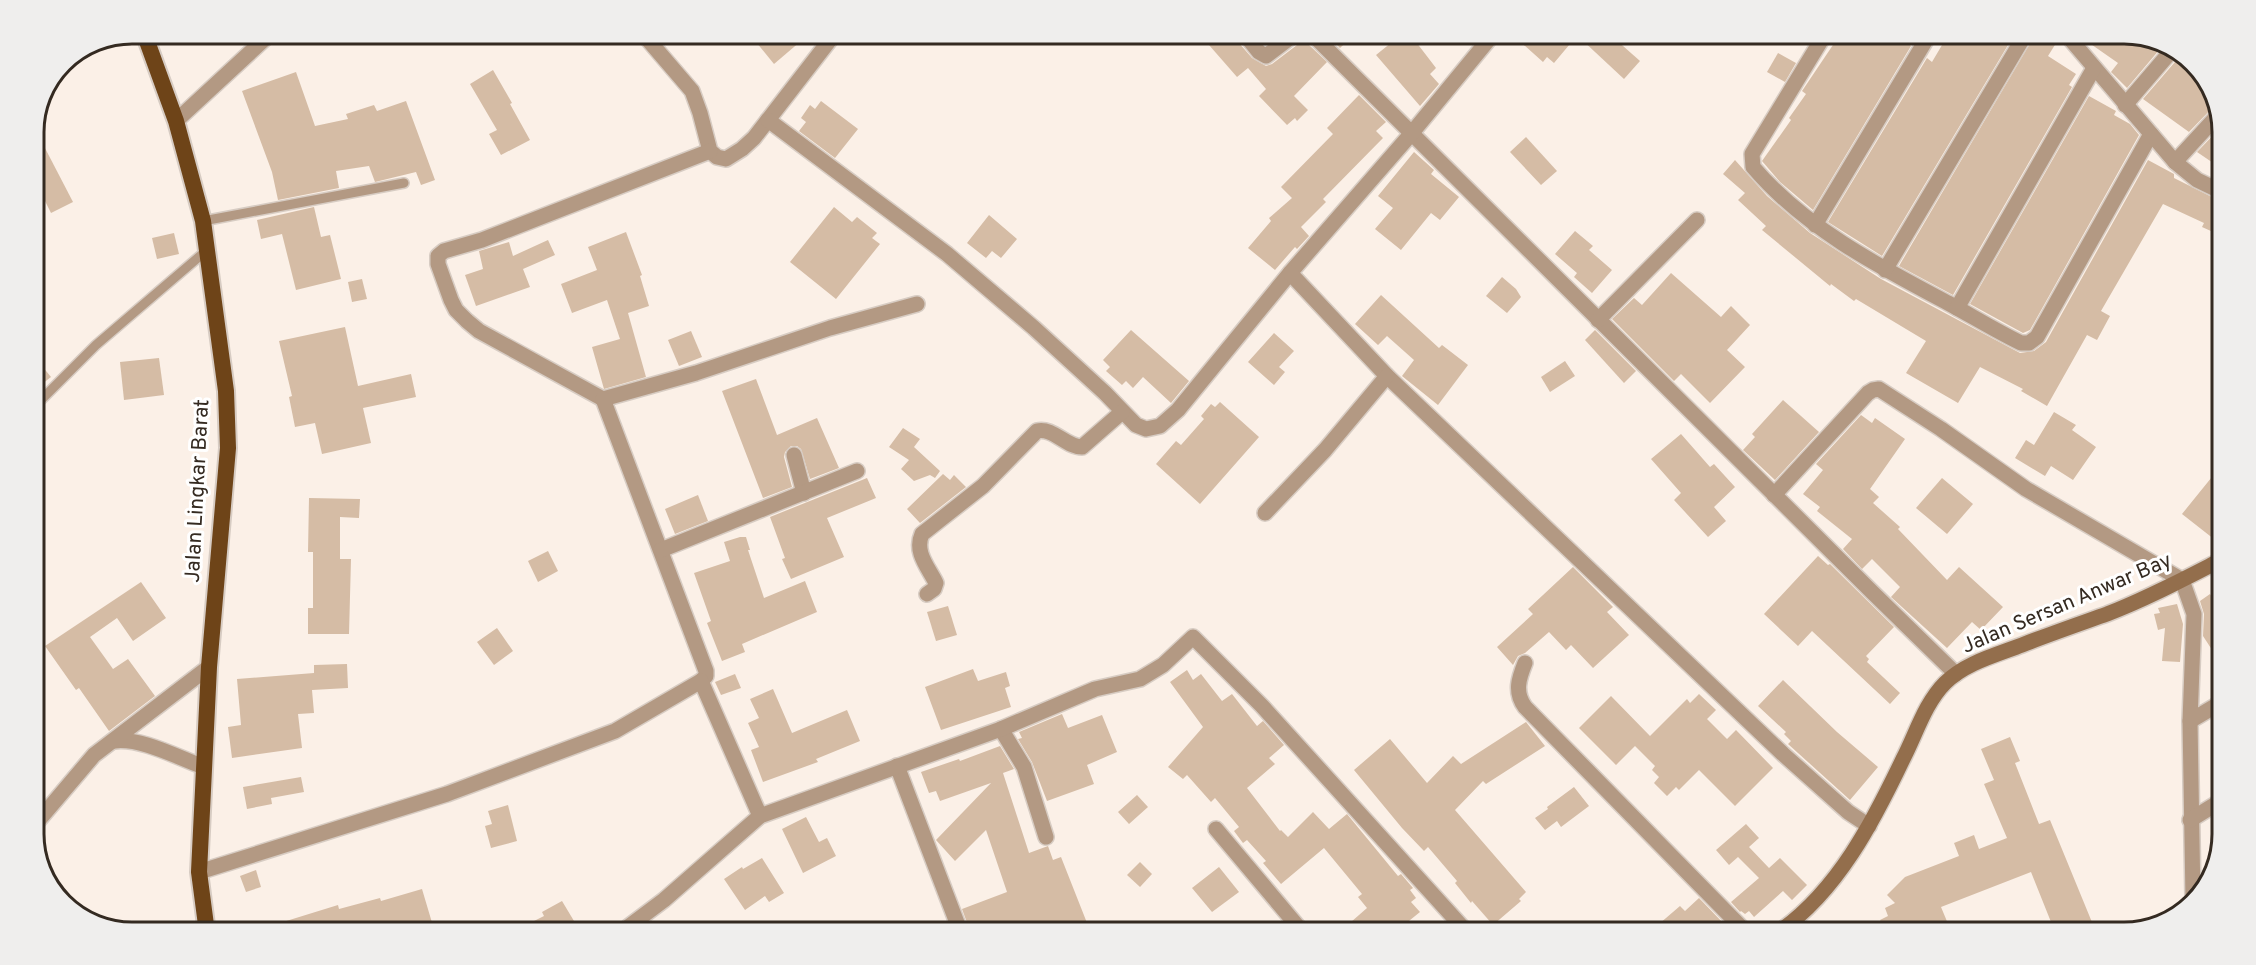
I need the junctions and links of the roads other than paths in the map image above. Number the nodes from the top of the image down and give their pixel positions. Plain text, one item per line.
1 (148, 43) edge
2 (259, 43) edge
3 (651, 43) edge
4 (828, 43) edge
5 (1252, 43) edge
6 (1283, 43) edge
7 (1322, 43) edge
8 (1486, 43) edge
9 (1820, 43) edge
10 (1924, 43) edge
11 (2020, 43) edge
12 (2073, 43) edge
13 (2168, 55) edge
14 (2094, 68) junction
15 (2125, 105) junction
16 (768, 120) junction
17 (176, 121) junction
18 (2212, 121) edge
19 (1411, 134) junction
20 (2151, 134) junction
21 (710, 151) junction
22 (2175, 162) junction
23 (404, 183) dead end
24 (2212, 187) edge
25 (1697, 220) dead end
26 (202, 221) junction
27 (1815, 225) junction
28 (207, 250) junction
29 (1885, 270) junction
30 (1290, 273) junction
31 (917, 304) dead end
32 (1957, 308) junction
33 (1598, 320) junction
34 (1387, 376) junction
35 (44, 397) edge
36 (603, 399) junction
37 (1122, 411) junction
38 (794, 455) dead end
39 (857, 471) dead end
40 (804, 493) junction
41 (1774, 495) junction
42 (1265, 513) dead end
43 (661, 550) junction
44 (2212, 565) edge
45 (2182, 580) junction
46 (927, 594) dead end
47 (1525, 663) dead end
48 (209, 667) junction
49 (1956, 674) junction
50 (701, 681) junction
51 (2212, 708) edge
52 (2190, 721) junction
53 (1001, 729) junction
54 (114, 741) junction
55 (204, 766) junction
56 (897, 766) junction
57 (2212, 806) edge
58 (44, 814) edge
59 (760, 816) junction
60 (2190, 820) junction
61 (1869, 826) junction
62 (1216, 829) dead end
63 (1047, 837) dead end
64 (199, 872) junction
65 (2193, 890) edge
66 (206, 922) edge
67 (635, 922) edge
68 (957, 922) edge
69 (1294, 922) edge
70 (1458, 922) edge
71 (1736, 922) edge
72 (1791, 922) edge

1 - 17 highway, Jalan Lingkar Barat
2 - 17 street
3 - 21 street
4 - 16 street
5 - 6 street
7 - 19 street
8 - 19 street
9 - 27 street
10 - 27 street
11 - 29 street
12 - 14 street
13 - 15 street
14 - 15 street
14 - 32 street
15 - 20 street
16 - 21 street
16 - 37 street
17 - 26 highway, Jalan Lingkar Barat
18 - 22 street
19 - 30 street
19 - 33 street
20 - 22 street
20 - 32 street
21 - 36 street
22 - 24 street
23 - 26 lane
25 - 33 street
26 - 28 highway, Jalan Lingkar Barat
27 - 29 street
28 - 35 lane
28 - 48 highway, Jalan Lingkar Barat
29 - 32 street
30 - 34 street
30 - 37 street
31 - 36 street
33 - 41 street
34 - 42 street
34 - 61 street
36 - 43 street
37 - 46 street
38 - 40 street
39 - 40 street
40 - 43 street
41 - 45 street
41 - 49 street
43 - 50 street
44 - 45 main road, Jalan Sersan Anwar Bay
45 - 49 main road, Jalan Sersan Anwar Bay
45 - 52 street
47 - 71 street
48 - 54 street
48 - 55 highway, Jalan Lingkar Barat
49 - 61 main road, Jalan Sersan Anwar Bay
50 - 59 street
50 - 64 street
51 - 52 street
52 - 60 street
53 - 56 street
53 - 63 street
53 - 70 street
54 - 55 street
54 - 58 street
55 - 64 highway, Jalan Lingkar Barat
56 - 59 street
56 - 68 street
57 - 60 street
59 - 67 street
60 - 65 street
61 - 72 main road, Jalan Sersan Anwar Bay
62 - 69 street
64 - 66 highway, Jalan Lingkar Barat

